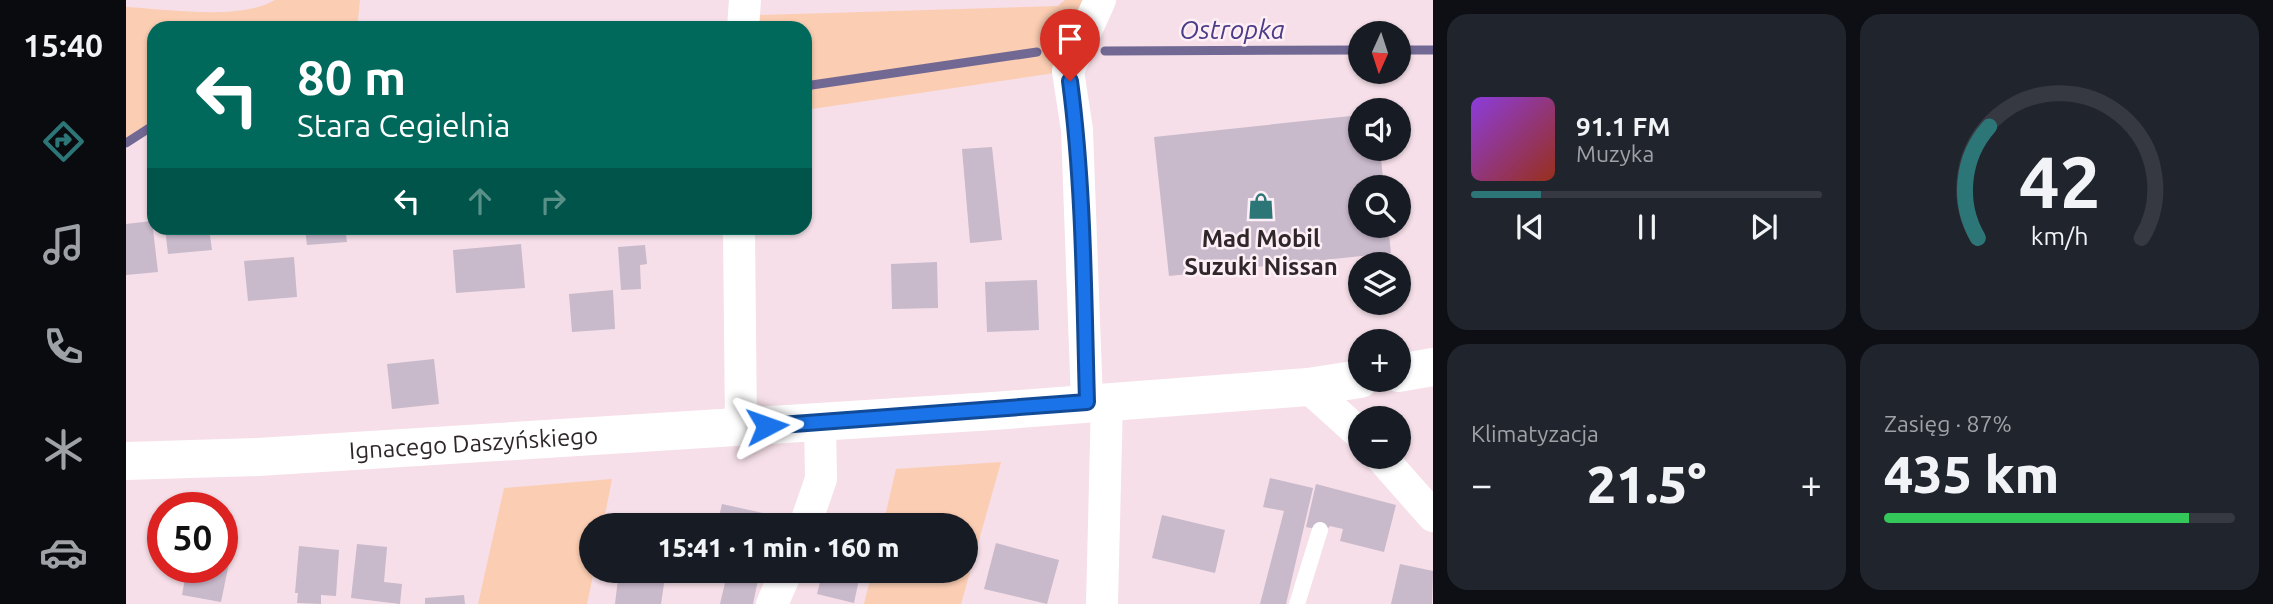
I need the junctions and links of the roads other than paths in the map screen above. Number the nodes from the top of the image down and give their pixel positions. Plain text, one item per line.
1 (745, 0) edge
2 (1100, 0) edge
3 (744, 21) edge
4 (739, 235) edge
5 (1433, 367) edge
6 (1411, 371) edge
7 (1348, 381) edge
8 (1308, 387) junction
9 (1097, 402) junction
10 (820, 422) junction
11 (1348, 423) edge
12 (741, 428) junction
13 (126, 461) edge
14 (1392, 469) edge
15 (808, 513) edge
16 (1433, 516) edge
17 (1320, 530) dead end
18 (781, 583) edge
19 (772, 604) edge
20 (1102, 604) edge
21 (1297, 604) edge

1 - 3 street
2 - 9 street
4 - 12 street
5 - 6 main road
7 - 8 main road, Ignacego Daszyńskiego
8 - 9 main road, Ignacego Daszyńskiego
8 - 11 street
9 - 10 main road, Ignacego Daszyńskiego
9 - 20 street
10 - 12 main road, Ignacego Daszyńskiego
10 - 15 street
12 - 13 main road, Ignacego Daszyńskiego
14 - 16 street
17 - 21 lane
18 - 19 street

